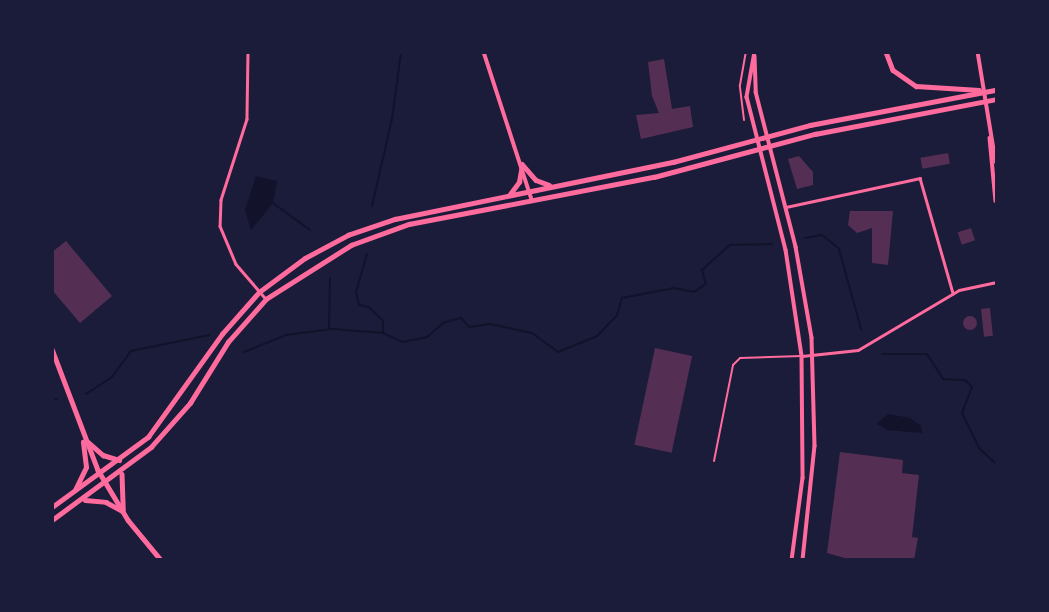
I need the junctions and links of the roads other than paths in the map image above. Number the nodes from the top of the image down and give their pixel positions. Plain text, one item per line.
1 (248, 52) edge
2 (484, 52) edge
3 (886, 52) edge
4 (978, 52) edge
5 (755, 53) edge
6 (994, 90) edge
7 (976, 91) junction
8 (994, 100) edge
9 (990, 133) junction
10 (767, 136) junction
11 (756, 139) junction
12 (769, 146) junction
13 (759, 149) junction
14 (996, 162) edge
15 (523, 164) junction
16 (553, 185) junction
17 (530, 190) junction
18 (509, 195) junction
19 (532, 201) junction
20 (996, 201) edge
21 (786, 207) junction
22 (996, 282) edge
23 (260, 292) junction
24 (953, 293) junction
25 (266, 299) junction
26 (52, 349) edge
27 (802, 356) junction
28 (813, 357) junction
29 (81, 428) junction
30 (120, 460) junction
31 (714, 461) dead end
32 (122, 473) junction
33 (100, 474) junction
34 (105, 484) junction
35 (72, 493) junction
36 (81, 501) junction
37 (52, 507) edge
38 (123, 511) junction
39 (52, 520) edge
40 (162, 559) edge
41 (792, 559) edge
42 (803, 559) edge

1 - 23 street
2 - 15 street
3 - 7 main road
4 - 9 street
5 - 10 street
5 - 11 street
6 - 7 main road
7 - 10 main road
8 - 12 main road
9 - 14 street
9 - 20 street
10 - 11 main road
10 - 12 street
11 - 13 street
11 - 16 main road
12 - 13 main road
12 - 21 street
13 - 19 main road
13 - 27 street
15 - 16 main road
15 - 17 street
15 - 18 main road
16 - 17 main road
17 - 18 main road
17 - 19 street
18 - 23 main road
19 - 25 main road
21 - 24 street
21 - 28 street
22 - 24 street
23 - 25 street
23 - 30 main road
24 - 28 street
25 - 32 main road
26 - 29 main road
27 - 28 street
27 - 31 lane
27 - 41 street
28 - 42 street
29 - 30 main road
29 - 33 main road
29 - 35 main road
30 - 33 main road
32 - 34 main road
32 - 38 main road
33 - 34 main road
33 - 35 main road
34 - 36 main road
34 - 38 main road
35 - 37 main road
36 - 38 main road
36 - 39 main road
38 - 40 main road

